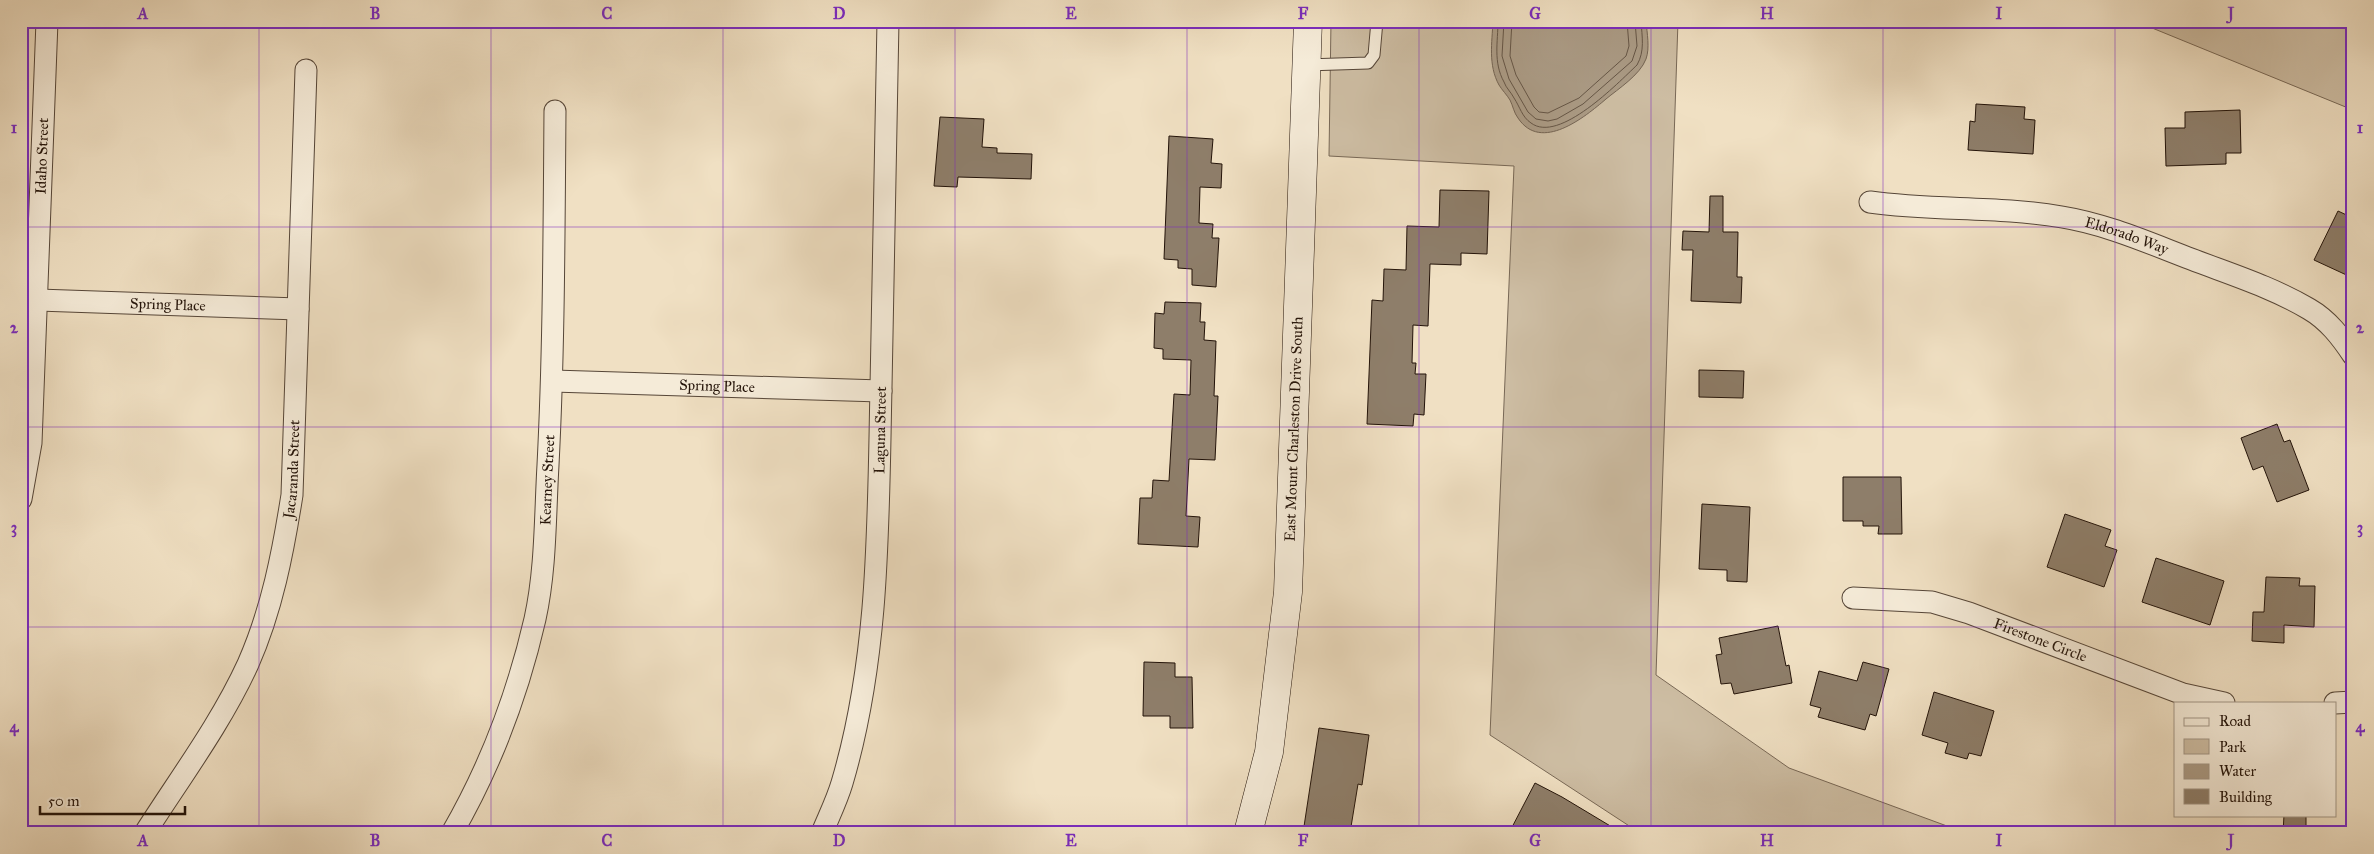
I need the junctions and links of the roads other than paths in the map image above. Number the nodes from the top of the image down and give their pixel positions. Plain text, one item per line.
1 (47, 21) edge
2 (888, 21) edge
3 (1308, 21) edge
4 (1377, 21) edge
5 (1306, 65) junction
6 (306, 70) dead end
7 (555, 111) dead end
8 (1870, 202) dead end
9 (38, 300) junction
10 (298, 309) junction
11 (2353, 355) edge
12 (553, 380) junction
13 (880, 392) junction
14 (21, 499) edge
15 (1852, 598) dead end
16 (2219, 702) edge
17 (2353, 702) edge
18 (2336, 703) edge
19 (145, 833) edge
20 (452, 833) edge
21 (822, 833) edge
22 (1248, 833) edge

1 - 9 street, Idaho Street
2 - 13 street, Laguna Street
3 - 5 street, East Mount Charleston Drive South
4 - 5 lane
5 - 22 street, East Mount Charleston Drive South
6 - 10 street, Jacaranda Street
7 - 12 street, Kearney Street
8 - 11 street, Eldorado Way
9 - 10 street, Spring Place
9 - 14 street, Idaho Street
10 - 19 street, Jacaranda Street
12 - 13 street, Spring Place
12 - 20 street, Kearney Street
13 - 21 street, Laguna Street
15 - 16 street, Firestone Circle
17 - 18 street

